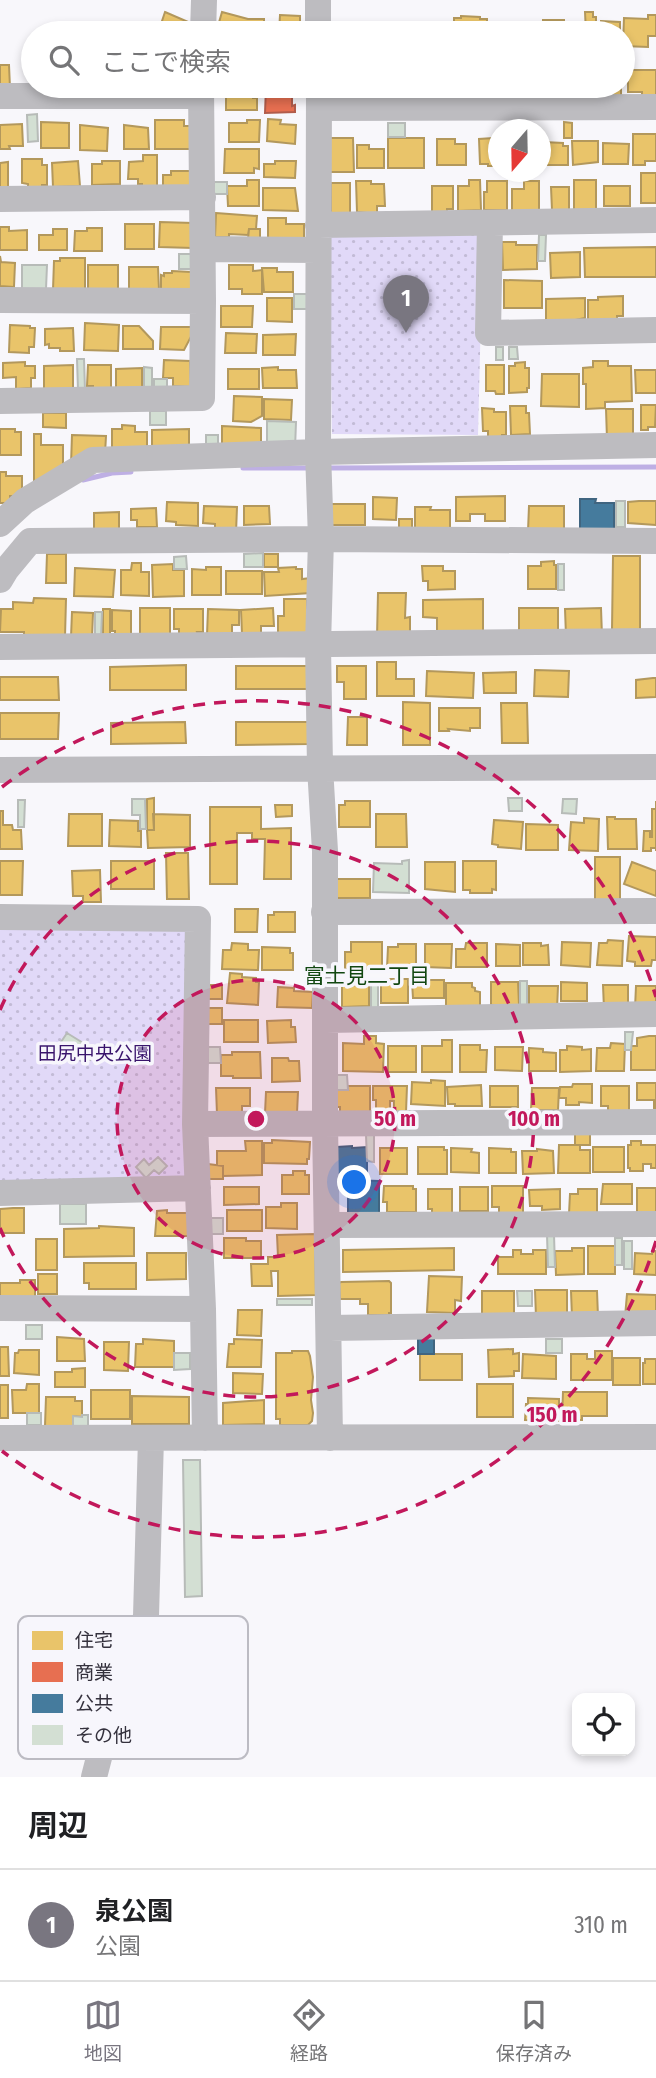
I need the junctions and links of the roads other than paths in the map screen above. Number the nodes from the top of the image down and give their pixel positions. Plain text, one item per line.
1 (204, 0) edge
2 (318, 0) edge
3 (203, 21) edge
4 (318, 21) edge
5 (21, 95) edge
6 (0, 96) edge
7 (201, 98) edge
8 (319, 98) edge
9 (353, 98) edge
10 (656, 107) edge
11 (203, 197) junction
12 (0, 199) edge
13 (656, 220) edge
14 (490, 223) junction
15 (318, 237) junction
16 (203, 249) junction
17 (0, 300) edge
18 (203, 301) junction
19 (656, 330) edge
20 (0, 401) edge
21 (656, 445) edge
22 (319, 466) junction
23 (0, 524) edge
24 (321, 539) junction
25 (656, 541) edge
26 (0, 580) edge
27 (656, 641) edge
28 (318, 645) junction
29 (0, 647) edge
30 (320, 767) junction
31 (656, 767) edge
32 (0, 770) edge
33 (656, 911) edge
34 (324, 912) junction
35 (0, 917) edge
36 (656, 1014) edge
37 (326, 1020) junction
38 (656, 1122) edge
39 (325, 1123) junction
40 (195, 1124) junction
41 (198, 1188) junction
42 (0, 1193) edge
43 (656, 1224) edge
44 (327, 1225) junction
45 (0, 1308) edge
46 (203, 1309) junction
47 (656, 1323) edge
48 (329, 1328) junction
49 (656, 1437) edge
50 (0, 1438) edge
51 (150, 1438) junction
52 (205, 1438) junction
53 (330, 1438) junction
54 (146, 1616) edge
55 (99, 1759) edge
56 (94, 1777) edge

1 - 3 street
2 - 4 street
5 - 6 street
7 - 11 street
8 - 15 street
9 - 10 street
11 - 12 street
11 - 16 street
13 - 14 street
14 - 15 street
14 - 19 street
15 - 16 street
15 - 22 street
16 - 18 street
17 - 18 street
18 - 20 street
21 - 22 street
22 - 23 street
22 - 24 street
24 - 25 street
24 - 26 street
24 - 28 street
27 - 28 street
28 - 29 street
28 - 30 street
30 - 31 street
30 - 32 street
30 - 34 street
33 - 34 street
34 - 37 street
35 - 40 street
36 - 37 street
37 - 39 street
38 - 39 street
39 - 40 street
39 - 44 street
40 - 41 street
41 - 42 street
41 - 46 street
43 - 44 street
44 - 48 street
45 - 46 street
46 - 52 street
47 - 48 street
48 - 53 street
49 - 53 street
50 - 51 street
51 - 52 street
51 - 54 street
52 - 53 street
55 - 56 street

